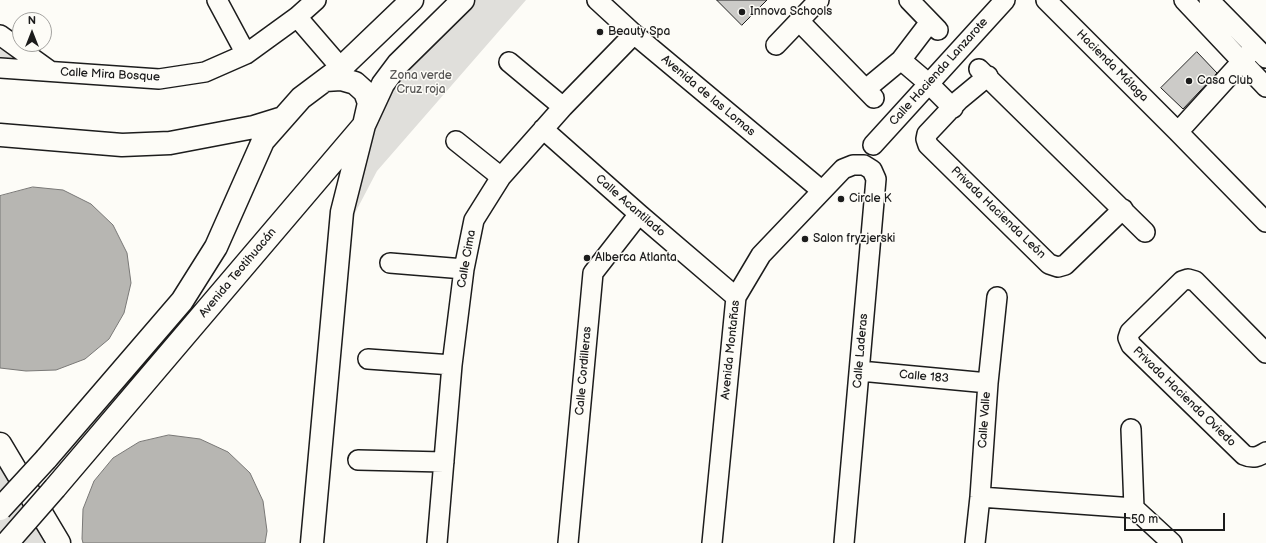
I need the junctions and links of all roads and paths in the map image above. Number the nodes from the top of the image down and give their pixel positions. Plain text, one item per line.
1 (216, 0) edge
2 (316, 0) edge
3 (412, 0) edge
4 (464, 0) edge
5 (597, 0) edge
6 (819, 0) edge
7 (909, 0) edge
8 (1005, 0) edge
9 (1046, 0) edge
10 (1184, 0) edge
11 (1209, 0) edge
12 (297, 17) junction
13 (799, 21) junction
14 (634, 34) junction
15 (0, 35) edge
16 (776, 45) dead end
17 (1261, 53) edge
18 (246, 54) junction
19 (901, 60) junction
20 (1242, 61) junction
21 (509, 62) dead end
22 (0, 68) edge
23 (50, 71) junction
24 (333, 74) junction
25 (928, 84) junction
26 (1266, 87) edge
27 (563, 107) junction
28 (953, 108) junction
29 (283, 118) junction
30 (364, 126) junction
31 (543, 129) junction
32 (1178, 132) junction
33 (0, 135) edge
34 (456, 141) dead end
35 (873, 145) dead end
36 (864, 165) joint
37 (501, 177) junction
38 (821, 190) junction
39 (1122, 209) junction
40 (640, 214) junction
41 (1266, 222) edge
42 (1146, 232) dead end
43 (390, 263) dead end
44 (464, 269) junction
45 (736, 297) junction
46 (997, 297) dead end
47 (1266, 353) edge
48 (368, 359) dead end
49 (452, 365) junction
50 (860, 371) junction
51 (988, 383) junction
52 (1131, 429) dead end
53 (0, 444) edge
54 (1266, 452) edge
55 (358, 460) dead end
56 (444, 462) junction
57 (980, 497) junction
58 (1134, 508) junction
59 (0, 509) edge
60 (7, 543) edge
61 (59, 543) edge
62 (312, 543) edge
63 (437, 543) edge
64 (568, 543) edge
65 (712, 543) edge
66 (844, 543) edge
67 (975, 543) edge
68 (1172, 543) edge

1 - 18 street
2 - 12 street, Calle Mira Bosque
3 - 24 main road
4 - 30 main road, Avenida Teotihuacán
5 - 14 street, Avenida de las Lomas
6 - 13 street
7 - 19 street
8 - 25 street, Calle Hacienda Lanzarote
9 - 32 street, Hacienda Málaga
10 - 20 street
11 - 17 street
12 - 18 street, Calle Mira Bosque
12 - 24 street
13 - 16 street
13 - 19 street
14 - 27 street, Calle Cima
14 - 38 street, Avenida de las Lomas
15 - 23 street, Calle Mira Bosque
17 - 20 street
18 - 23 street, Calle Mira Bosque
19 - 25 street
20 - 26 street
20 - 32 street
21 - 27 street
22 - 23 street, Calle Mira Bosque
24 - 29 main road
24 - 30 main road
25 - 28 street
25 - 35 street, Calle Hacienda Lanzarote
27 - 31 street, Calle Cima
28 - 39 street, Privada Hacienda León
28 - 39 street, Privada Hacienda León
29 - 33 main road
29 - 59 main road, bridge
30 - 60 main road, Avenida Teotihuacán, bridge
30 - 62 main road
31 - 37 street, Calle Cima
31 - 40 street, Calle Acantilado
32 - 41 street, Hacienda Málaga
34 - 37 street
36 - 38 street, Avenida Montañas
36 - 50 street, Calle Laderas
37 - 44 street, Calle Cima
38 - 45 street, Avenida Montañas
39 - 42 street, Privada Hacienda León
40 - 45 street, Calle Acantilado
40 - 64 street, Calle Cordilleras
43 - 44 street
44 - 49 street, Calle Cima
45 - 65 street, Avenida Montañas
46 - 51 street, Calle Valle
47 - 54 street, Privada Hacienda Oviedo
48 - 49 street
49 - 56 street, Calle Cima
50 - 51 street, Calle 183
50 - 66 street, Calle Laderas
51 - 57 street, Calle Valle
52 - 58 street
53 - 61 main road
55 - 56 street
56 - 63 street, Calle Cima
57 - 58 street
57 - 67 street, Calle Valle
58 - 68 street

